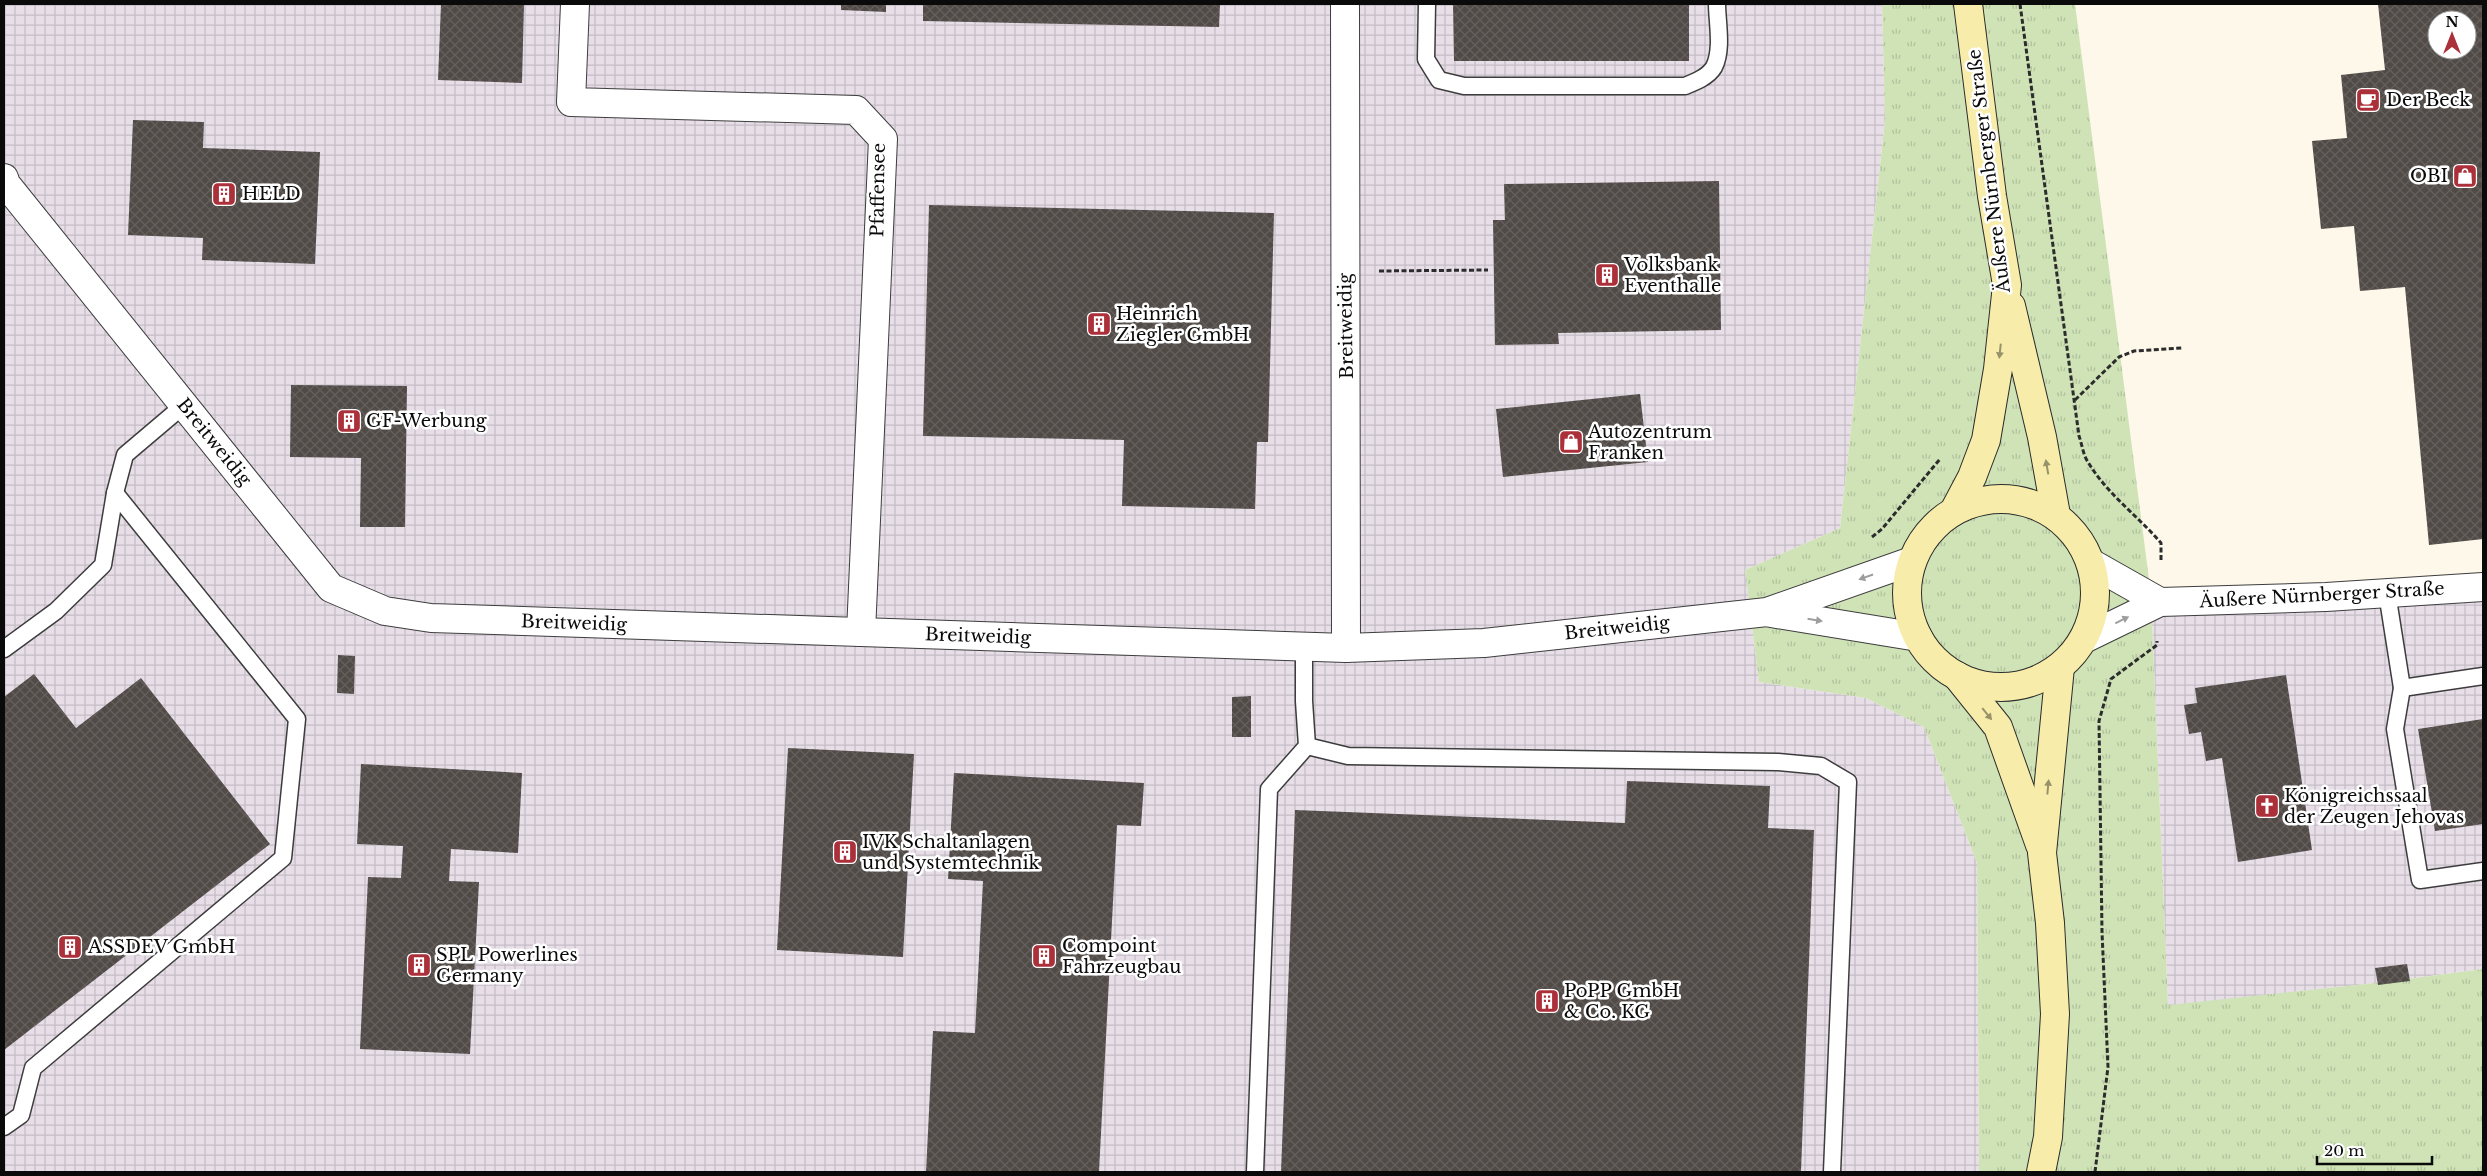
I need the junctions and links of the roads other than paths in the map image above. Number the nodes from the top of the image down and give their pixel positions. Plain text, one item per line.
1 (575, 4) edge
2 (1345, 4) edge
3 (1428, 4) edge
4 (1717, 4) edge
5 (1968, 4) edge
6 (4, 178) edge
7 (2006, 285) junction
8 (184, 405) junction
9 (115, 493) junction
10 (1954, 511) junction
11 (2056, 515) junction
12 (1912, 561) junction
13 (2091, 563) junction
14 (2483, 587) edge
15 (2387, 593) junction
16 (2160, 602) junction
17 (1767, 612) junction
18 (860, 632) junction
19 (1918, 637) junction
20 (2084, 639) junction
21 (1304, 647) junction
22 (1346, 648) junction
23 (4, 649) edge
24 (2060, 667) junction
25 (1957, 676) junction
26 (2483, 676) edge
27 (2402, 688) junction
28 (1307, 746) junction
29 (2042, 853) junction
30 (2483, 871) edge
31 (4, 1127) edge
32 (1254, 1172) edge
33 (1832, 1172) edge
34 (2041, 1172) edge

1 - 18 street, Pfaffensee
2 - 22 street, Breitweidig
3 - 4 lane
5 - 7 main road, Äußere Nürnberger Straße
6 - 8 street, Breitweidig
7 -> 10 main road, Äußere Nürnberger Straße
11 -> 7 main road
8 - 9 lane
8 - 18 street, Breitweidig
9 - 23 lane
9 - 31 lane
10 - 11 main road
10 - 12 main road
11 - 13 main road
12 -> 17 street, Breitweidig
12 - 19 main road
13 - 16 street
13 - 20 main road
14 - 15 street, Äußere Nürnberger Straße
15 - 16 street, Äußere Nürnberger Straße
15 - 27 lane
20 -> 16 street, Äußere Nürnberger Straße
17 -> 19 street, Breitweidig
17 - 22 street, Breitweidig
18 - 21 street, Breitweidig
19 - 25 main road
20 - 24 main road
21 - 22 street, Breitweidig
21 - 28 lane
24 - 25 main road
29 -> 24 main road
25 -> 29 main road
26 - 27 lane
27 - 30 lane
28 - 32 lane
28 - 33 lane
29 - 34 main road

